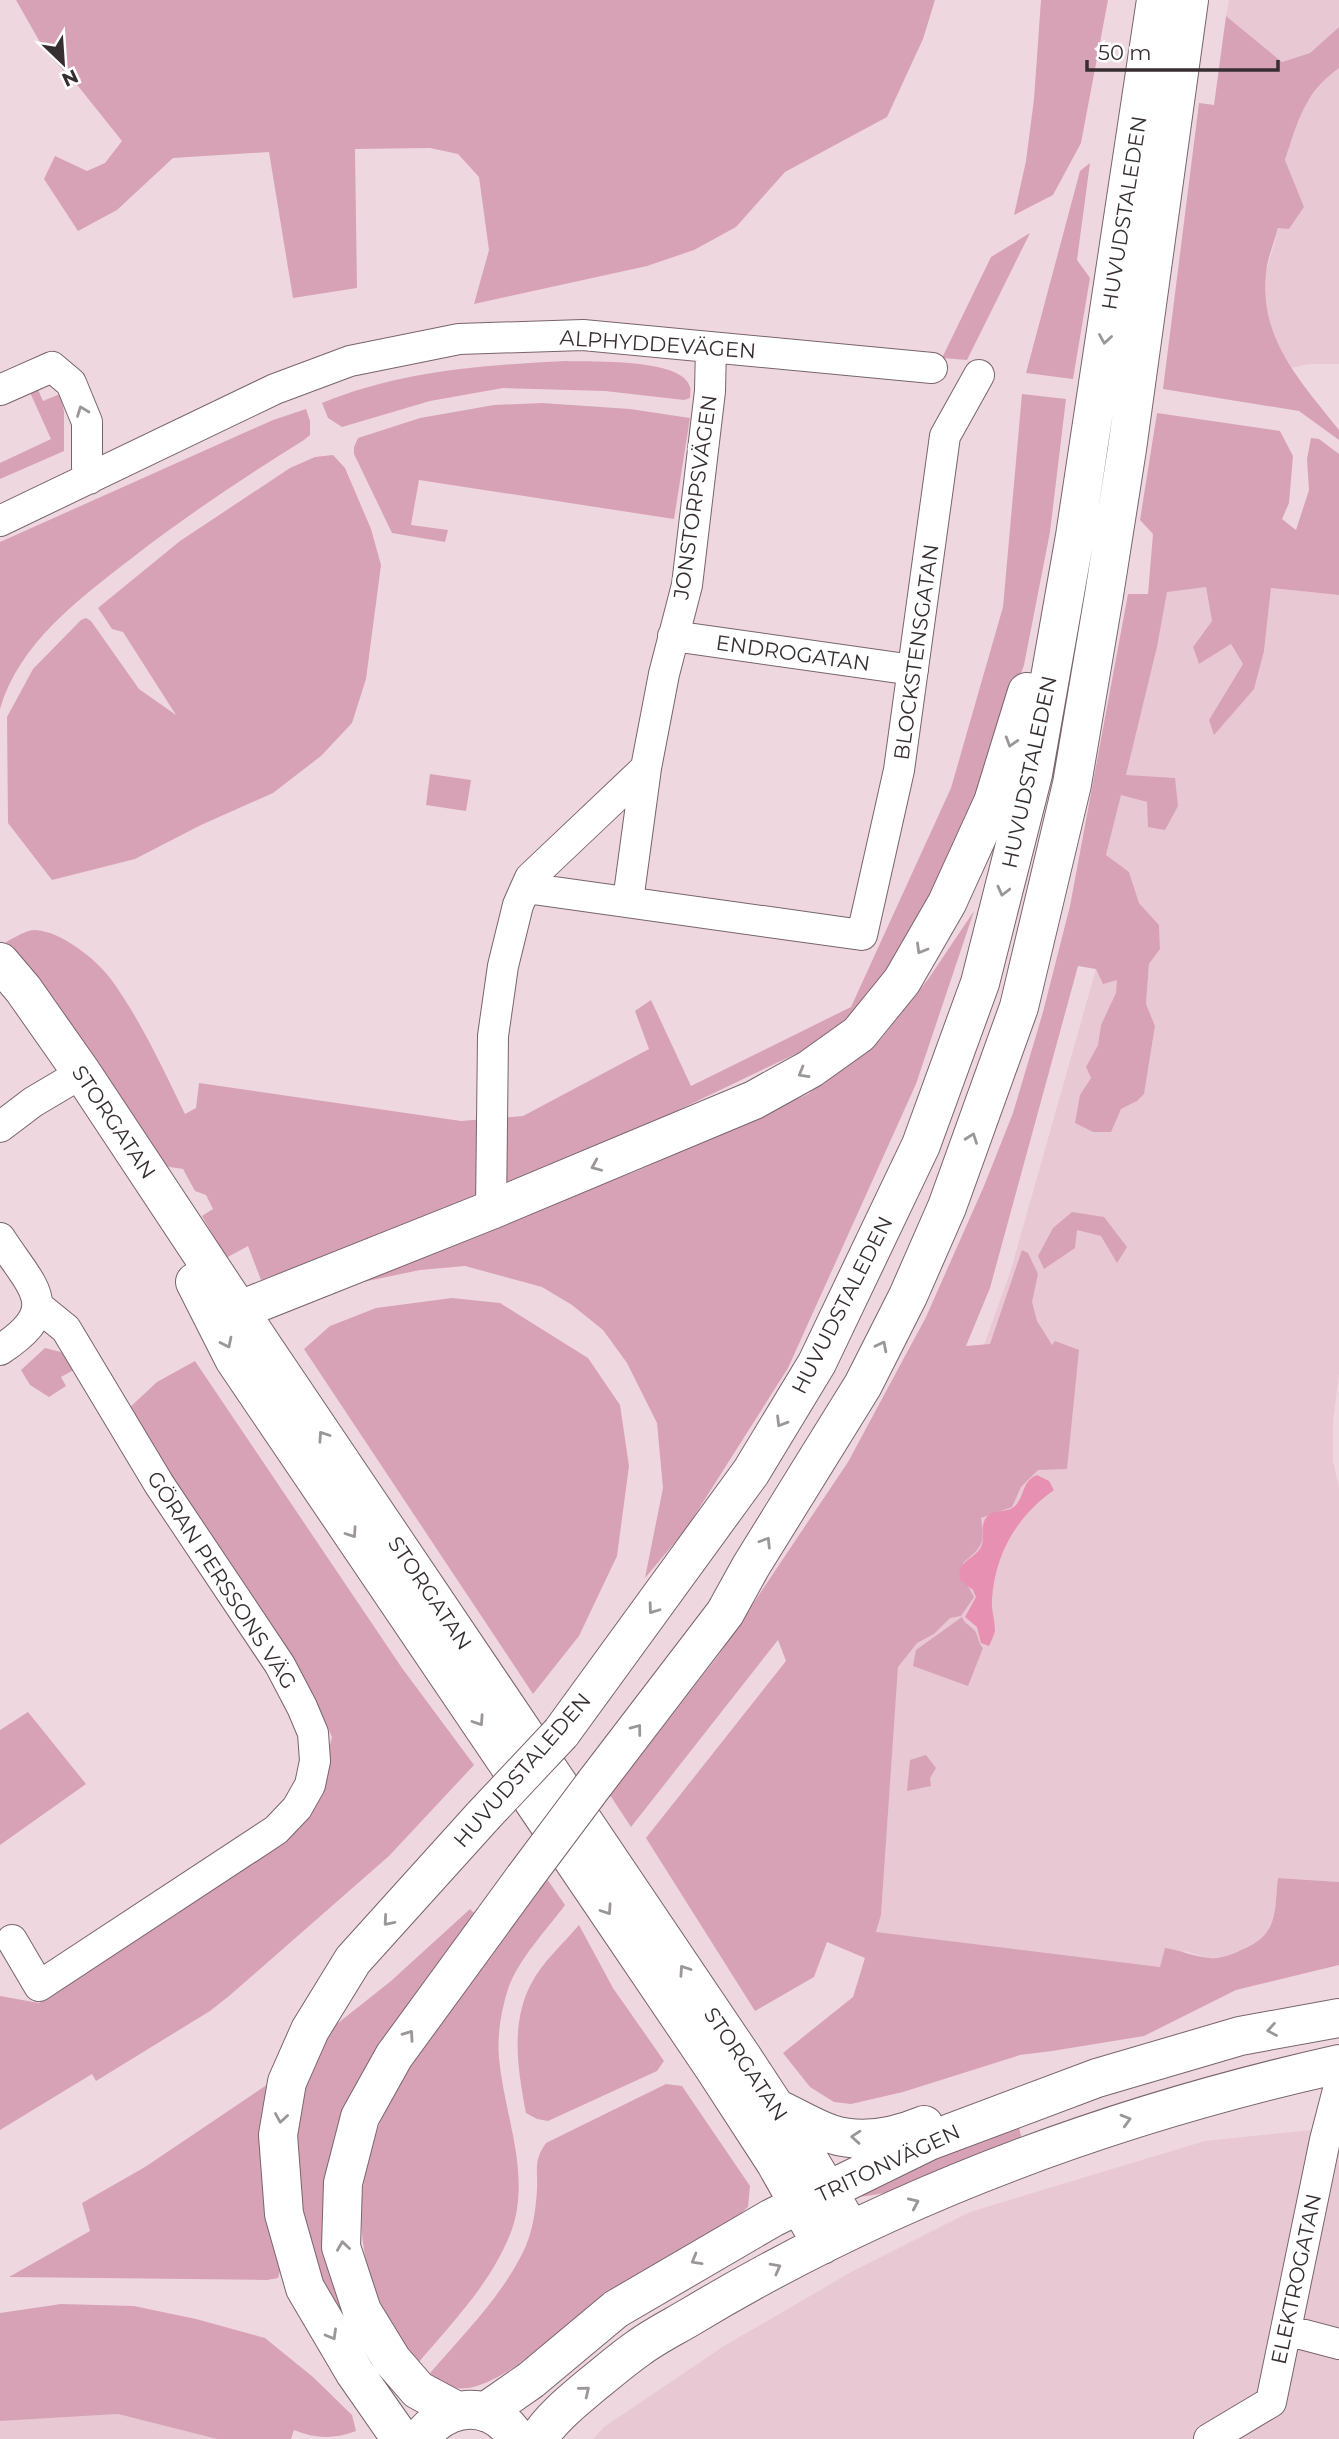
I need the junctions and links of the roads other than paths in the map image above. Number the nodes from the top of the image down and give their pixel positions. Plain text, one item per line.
1 (1172, 4) edge
2 (711, 347) junction
3 (932, 368) dead end
4 (979, 375) dead end
5 (0, 390) edge
6 (89, 479) junction
7 (0, 521) edge
8 (1075, 536) junction
9 (673, 636) junction
10 (913, 670) junction
11 (646, 768) junction
12 (526, 888) junction
13 (628, 901) junction
14 (0, 962) edge
15 (0, 1000) edge
16 (72, 1079) junction
17 (0, 1128) edge
18 (491, 1210) junction
19 (0, 1238) edge
20 (39, 1307) junction
21 (240, 1310) junction
22 (0, 1350) edge
23 (12, 1940) dead end
24 (1339, 2018) edge
25 (1339, 2064) edge
26 (1339, 2086) edge
27 (776, 2108) junction
28 (1017, 2108) junction
29 (813, 2197) junction
30 (836, 2237) junction
31 (1286, 2330) junction
32 (1339, 2344) edge
33 (471, 2411) junction
34 (401, 2439) edge
35 (420, 2439) edge
36 (517, 2439) edge
37 (538, 2439) edge
38 (1209, 2439) edge

1 -> 8 main road, HUVUDSTALEDEN
33 -> 1 main road, HUVUDSTALEDEN, bridge
2 - 3 street, ALPHYDDEVÄGEN
2 - 6 street, ALPHYDDEVÄGEN
2 - 9 street, JONSTORPSVÄGEN
4 - 10 street, BLOCKSTENSGATAN
6 -> 5 street
6 - 7 street, ALPHYDDEVÄGEN
8 -> 18 main road
8 -> 34 main road, HUVUDSTALEDEN, bridge
9 - 10 street, ENDROGATAN
9 - 11 street, JONSTORPSVÄGEN
10 - 13 street, BLOCKSTENSGATAN
11 - 12 street
11 - 13 street, JONSTORPSVÄGEN
12 - 13 street
12 - 18 street
14 - 16 main road, STORGATAN
15 - 16 main road, STORGATAN
16 - 17 street
16 - 21 main road, STORGATAN
16 -> 29 main road, STORGATAN
18 - 21 main road
19 - 20 street, GÖRAN PERSSONS VÄG
20 - 22 street
20 - 23 street, GÖRAN PERSSONS VÄG
27 -> 21 main road, STORGATAN
24 -> 28 main road, TRITONVÄGEN
30 -> 25 main road
26 - 31 street, ELEKTROGATAN
28 -> 27 main road
27 - 29 main road, STORGATAN
28 - 29 main road, TRITONVÄGEN
29 - 30 main road, STORGATAN
29 -> 33 main road, TRITONVÄGEN
37 -> 30 main road
31 - 32 street
31 - 38 street, ELEKTROGATAN
33 - 35 main road, TRITONVÄGEN
33 - 36 main road, HUVUDSTALEDEN

